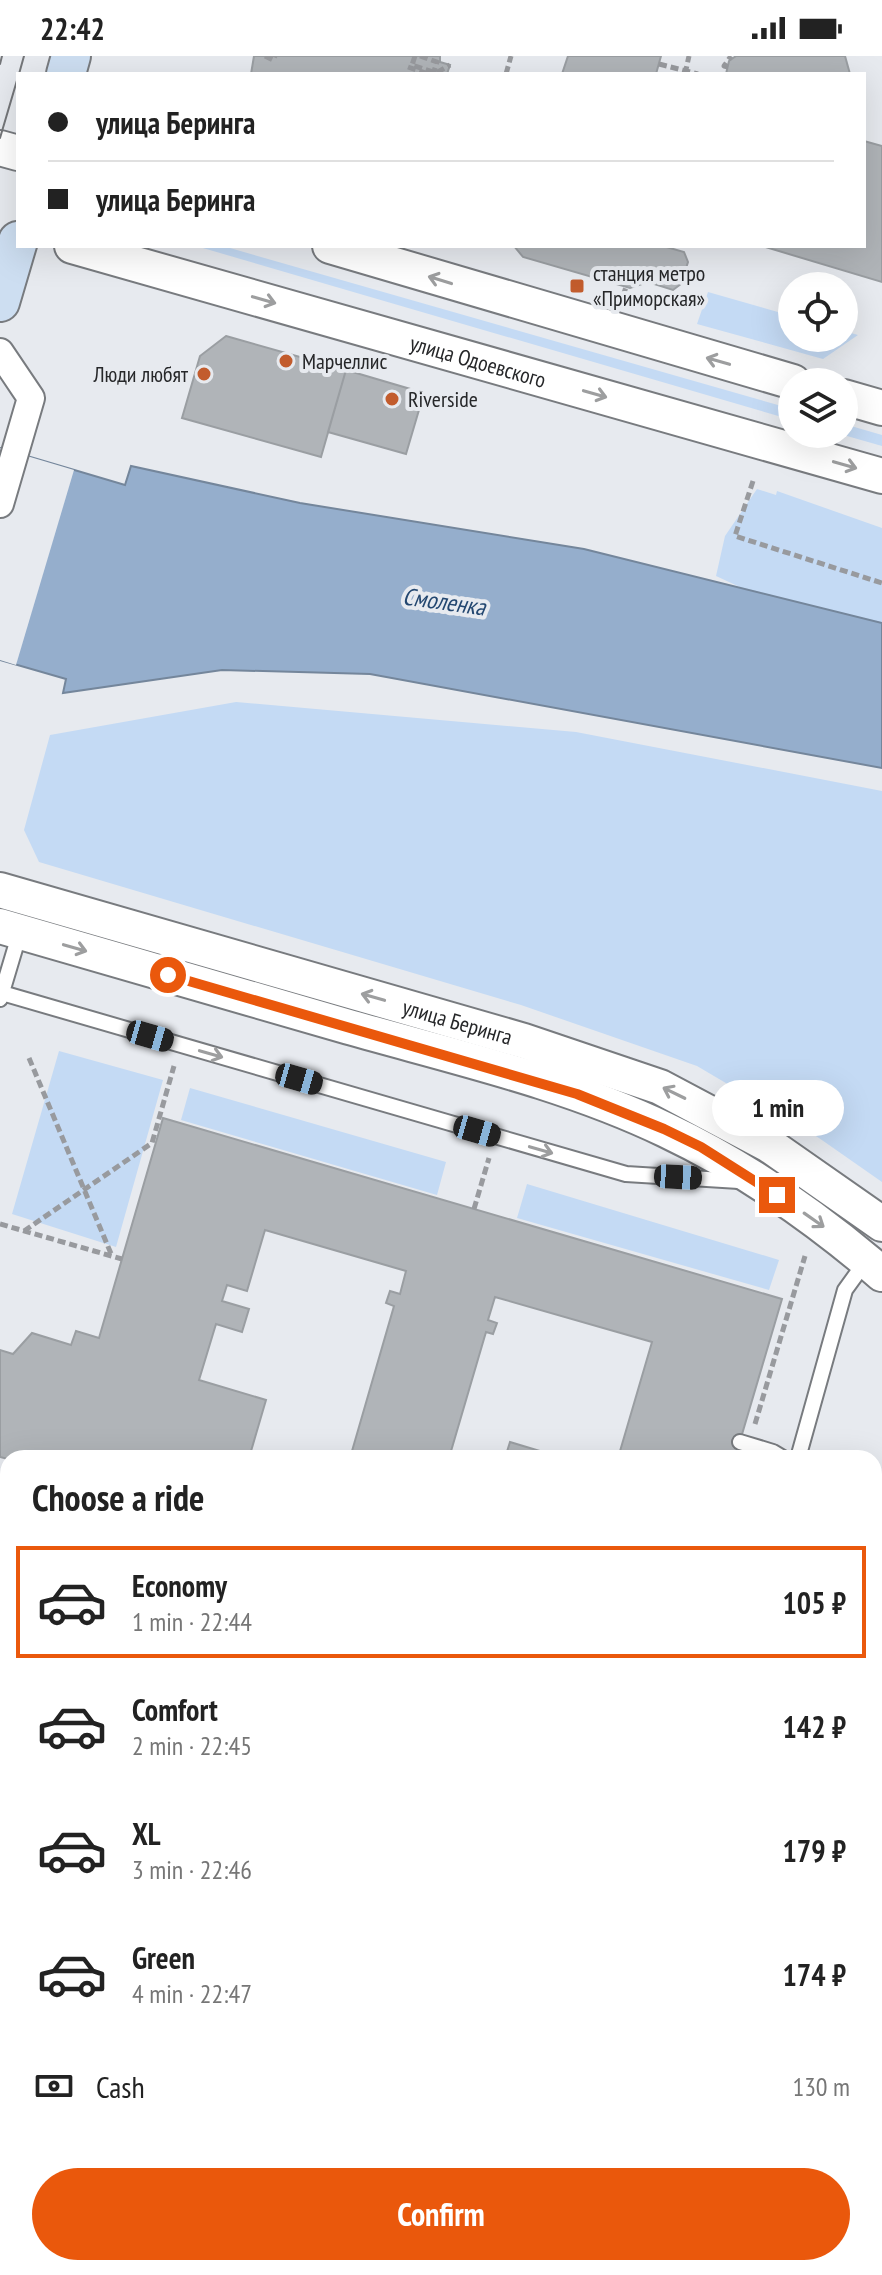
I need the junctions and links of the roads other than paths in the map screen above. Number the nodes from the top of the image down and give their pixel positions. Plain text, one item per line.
1 (16, 248) edge
2 (79, 248) edge
3 (337, 248) edge
4 (0, 302) edge
5 (0, 352) edge
6 (778, 378) edge
7 (858, 401) edge
8 (882, 408) edge
9 (882, 476) edge
10 (0, 504) edge
11 (0, 890) edge
12 (10, 929) edge
13 (1, 996) edge
14 (758, 1182) junction
15 (882, 1224) edge
16 (874, 1267) edge
17 (744, 1443) road end
18 (767, 1450) edge
19 (800, 1450) edge

1 - 4 main road
2 -> 9 street, улица Одоевского
6 -> 3 street
5 - 10 street
7 - 8 street
15 -> 11 street, улица Беринга
12 - 13 lane
12 -> 14 street, улица Беринга
13 -> 14 lane
14 -> 16 street, улица Беринга
16 - 19 lane
17 - 18 lane

